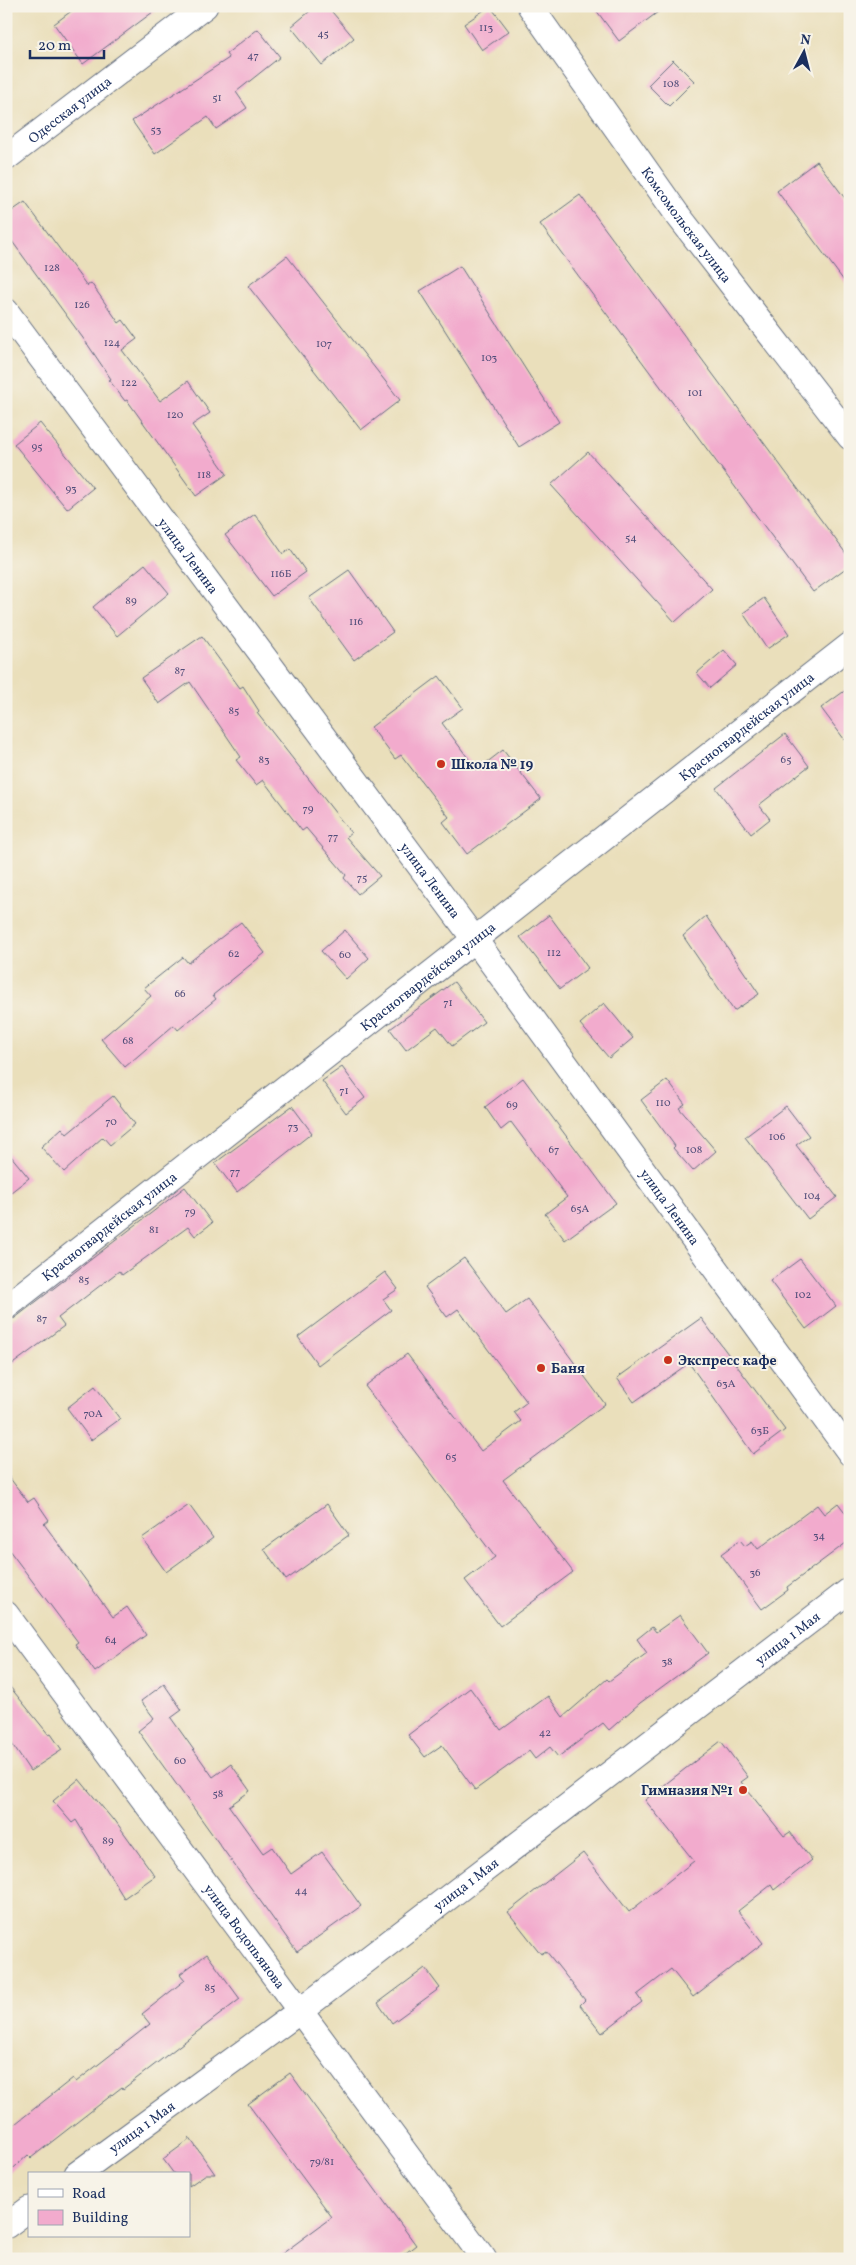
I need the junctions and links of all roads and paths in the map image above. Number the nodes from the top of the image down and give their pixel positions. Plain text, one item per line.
1 (205, 6) edge
2 (530, 6) edge
3 (6, 158) edge
4 (6, 311) edge
5 (850, 437) edge
6 (850, 645) edge
7 (475, 940) junction
8 (6, 1307) edge
9 (850, 1453) edge
10 (850, 1590) edge
11 (6, 1614) edge
12 (300, 2011) junction
13 (80, 2172) edge
14 (28, 2210) edge
15 (6, 2226) edge
16 (484, 2259) edge

1 - 3 street, Одесская улица
2 - 5 street, Комсомольская улица
4 - 7 street, улица Ленина
6 - 7 street, Красногвардейская улица
7 - 8 street, Красногвардейская улица
7 - 9 street, улица Ленина
10 - 12 street, улица 1 Мая
11 - 12 street, улица Водопьянова
12 - 13 street, улица 1 Мая
12 - 16 street, улица Водопьянова
14 - 15 street

